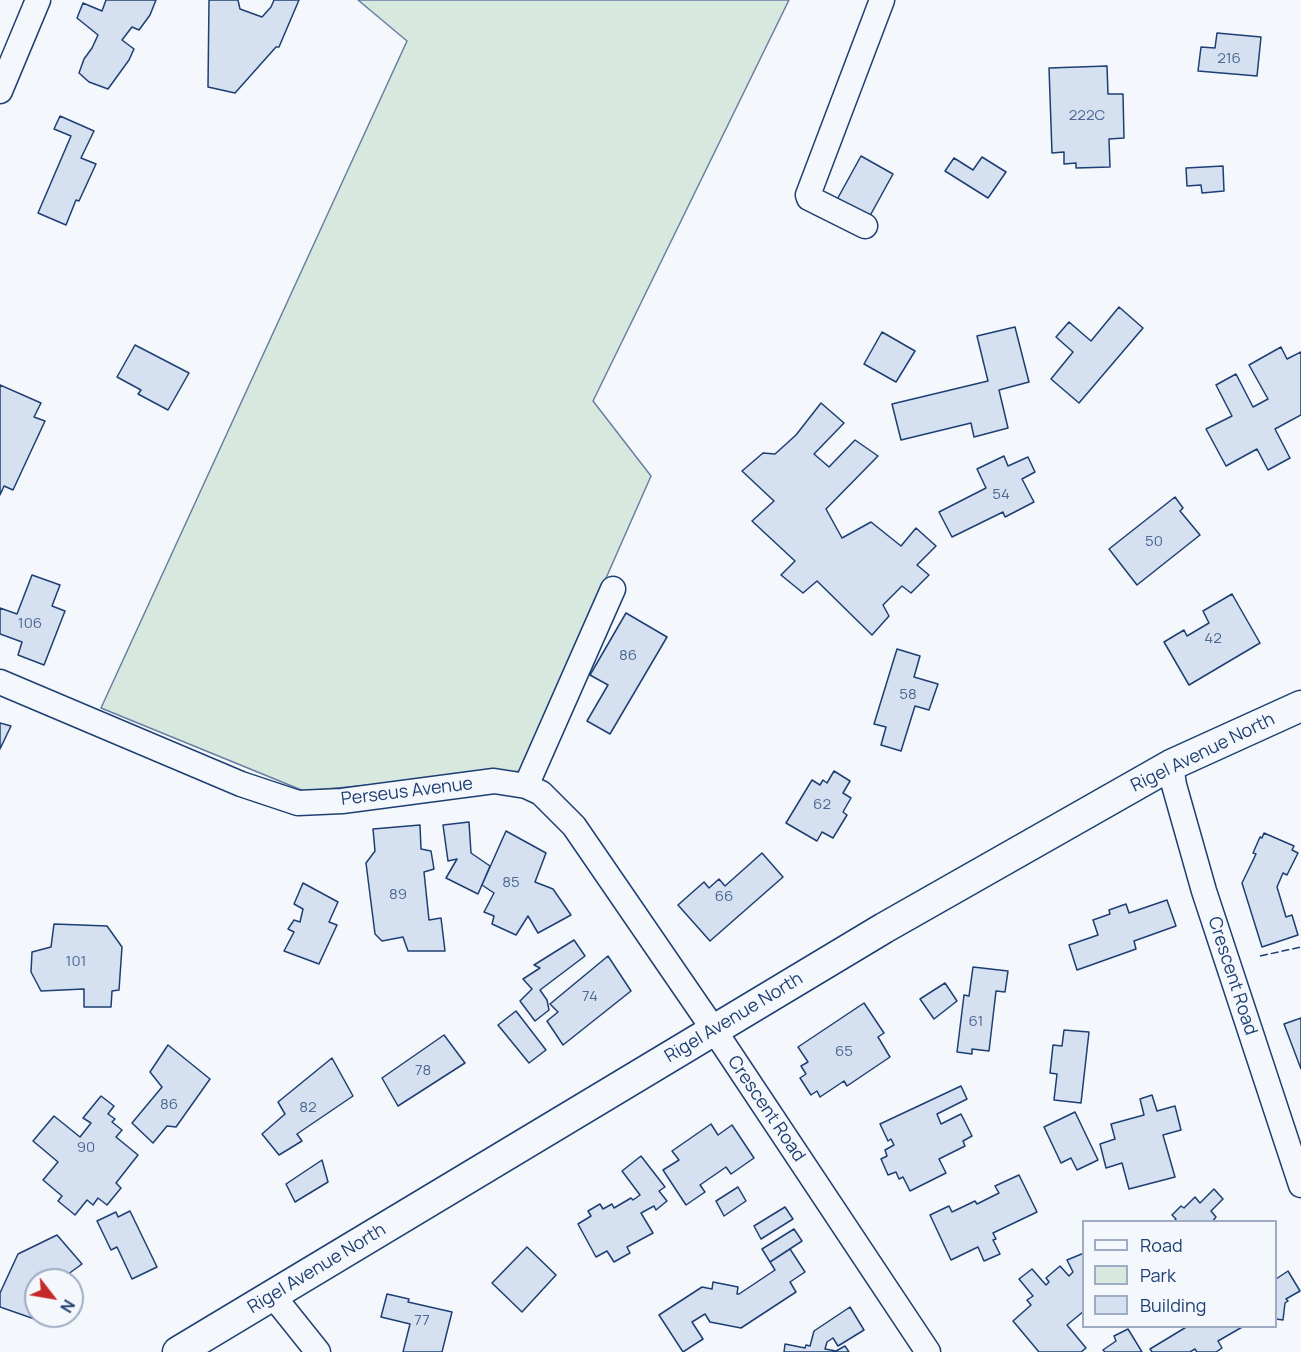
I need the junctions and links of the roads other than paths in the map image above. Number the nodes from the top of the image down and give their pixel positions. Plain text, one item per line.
1 (38, 0) edge
2 (882, 0) edge
3 (0, 91) edge
4 (865, 226) dead end
5 (613, 589) dead end
6 (0, 682) edge
7 (1301, 706) edge
8 (1301, 724) edge
9 (1172, 775) junction
10 (526, 786) junction
11 (719, 1038) junction
12 (1301, 1185) edge
13 (279, 1300) junction
14 (178, 1352) edge
15 (207, 1352) edge
16 (318, 1352) edge
17 (928, 1352) edge

1 - 3 street
2 - 4 street
5 - 10 street
6 - 10 street, Perseus Avenue
7 - 9 main road, Rigel Avenue North
8 - 9 main road, Rigel Avenue North
9 - 11 main road, Rigel Avenue North
9 - 12 street, Crescent Road
10 - 11 street, Perseus Avenue
11 - 13 main road, Rigel Avenue North
11 - 17 street, Crescent Road
13 - 14 main road, Rigel Avenue North
13 - 15 main road, Rigel Avenue North
13 - 16 street

